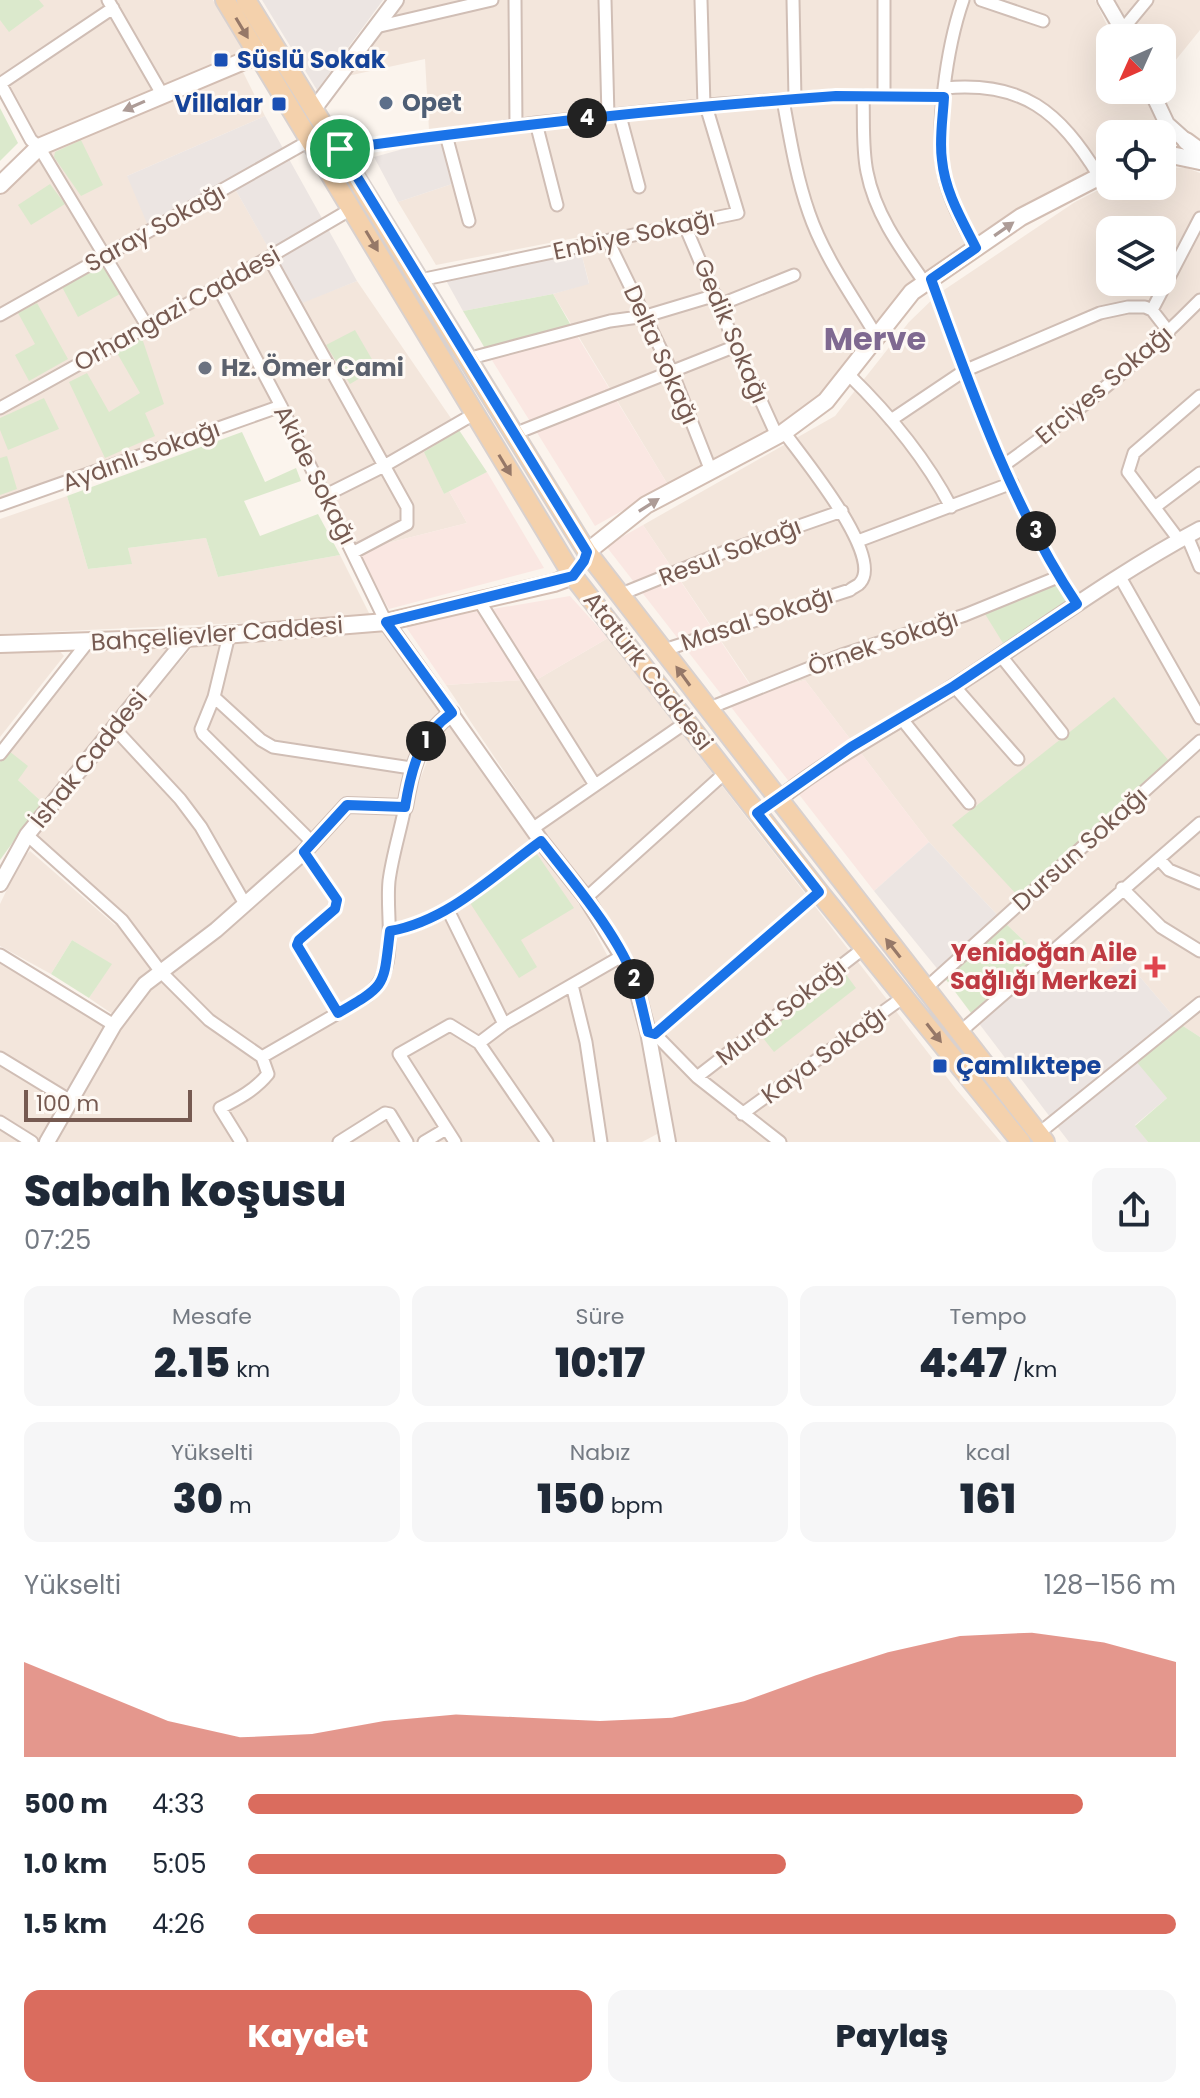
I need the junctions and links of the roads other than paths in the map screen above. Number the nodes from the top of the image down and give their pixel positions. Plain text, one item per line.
1 (225, 0) edge
2 (246, 0) edge
3 (396, 0) edge
4 (492, 0) edge
5 (515, 0) edge
6 (605, 0) edge
7 (701, 0) edge
8 (793, 0) edge
9 (884, 0) edge
10 (963, 0) edge
11 (981, 0) edge
12 (1105, 0) edge
13 (1147, 0) edge
14 (110, 4) edge
15 (1043, 21) dead end
16 (1119, 24) edge
17 (1131, 24) edge
18 (376, 27) junction
19 (266, 50) junction
20 (0, 84) edge
21 (944, 92) junction
22 (162, 94) junction
23 (863, 96) junction
24 (884, 96) junction
25 (789, 99) junction
26 (1158, 104) edge
27 (705, 106) junction
28 (314, 109) junction
29 (614, 116) junction
30 (536, 123) junction
31 (516, 126) junction
32 (446, 135) junction
33 (309, 141) junction
34 (1195, 146) edge
35 (39, 147) junction
36 (340, 149) junction
37 (1176, 156) edge
38 (1200, 161) edge
39 (1096, 163) edge
40 (1096, 178) edge
41 (0, 185) edge
42 (639, 187) dead end
43 (557, 205) dead end
44 (353, 208) junction
45 (1200, 218) edge
46 (469, 221) dead end
47 (685, 226) junction
48 (608, 241) junction
49 (976, 248) junction
50 (106, 256) junction
51 (269, 258) junction
52 (794, 275) dead end
53 (420, 280) junction
54 (928, 281) junction
55 (218, 287) junction
56 (717, 300) junction
57 (1200, 300) edge
58 (1152, 310) junction
59 (0, 315) edge
60 (646, 316) junction
61 (147, 326) junction
62 (1169, 332) junction
63 (877, 337) junction
64 (736, 346) junction
65 (467, 359) junction
66 (964, 371) junction
67 (672, 372) junction
68 (848, 374) junction
69 (1200, 396) edge
70 (281, 406) junction
71 (0, 408) edge
72 (474, 414) junction
73 (891, 420) junction
74 (514, 434) junction
75 (780, 434) junction
76 (1004, 465) junction
77 (384, 466) junction
78 (711, 471) junction
79 (1200, 473) edge
80 (1012, 483) junction
81 (326, 495) junction
82 (0, 505) edge
83 (951, 507) junction
84 (1155, 507) junction
85 (842, 511) junction
86 (1189, 535) edge
87 (858, 541) junction
88 (354, 552) junction
89 (587, 552) junction
90 (1200, 567) edge
91 (573, 576) junction
92 (1058, 577) junction
93 (1120, 577) junction
94 (619, 595) junction
95 (478, 599) junction
96 (1077, 604) junction
97 (386, 622) junction
98 (229, 635) junction
99 (187, 638) junction
100 (87, 643) junction
101 (0, 644) edge
102 (664, 650) junction
103 (1001, 656) junction
104 (954, 686) junction
105 (214, 697) junction
106 (707, 709) junction
107 (452, 713) junction
108 (1199, 713) edge
109 (901, 718) junction
110 (688, 721) junction
111 (115, 729) junction
112 (1062, 733) dead end
113 (1200, 741) edge
114 (0, 754) edge
115 (1018, 759) dead end
116 (411, 768) junction
117 (727, 771) junction
118 (595, 785) junction
119 (778, 800) junction
120 (969, 803) dead end
121 (405, 807) junction
122 (757, 813) junction
123 (1200, 823) edge
124 (27, 835) junction
125 (536, 835) junction
126 (308, 847) junction
127 (1159, 859) junction
128 (1200, 883) edge
129 (0, 884) edge
130 (1122, 888) junction
131 (819, 892) junction
132 (586, 898) junction
133 (245, 904) junction
134 (448, 910) junction
135 (390, 931) junction
136 (864, 948) junction
137 (1200, 951) edge
138 (0, 955) edge
139 (622, 956) junction
140 (161, 972) junction
141 (572, 985) junction
142 (925, 989) junction
143 (905, 996) junction
144 (1197, 1010) edge
145 (338, 1013) junction
146 (504, 1024) junction
147 (114, 1025) junction
148 (960, 1032) junction
149 (652, 1033) junction
150 (479, 1043) junction
151 (262, 1057) junction
152 (0, 1058) edge
153 (697, 1077) junction
154 (69, 1100) junction
155 (742, 1114) junction
156 (0, 1122) edge
157 (446, 1129) junction
158 (1041, 1138) edge
159 (664, 1141) edge
160 (32, 1142) edge
161 (47, 1142) edge
162 (241, 1142) edge
163 (339, 1142) edge
164 (407, 1142) edge
165 (424, 1142) edge
166 (455, 1142) edge
167 (547, 1142) edge
168 (601, 1142) edge
169 (780, 1142) edge
170 (1021, 1142) edge

1 -> 19 main road, Atatürk Caddesi
2 - 19 main road
3 - 18 street
4 - 18 street
5 - 31 street
6 - 29 street
7 - 27 street
8 - 25 street
9 - 24 street
10 - 21 street
11 - 15 street
12 - 16 street
13 - 17 street
14 - 20 street
14 - 22 street
18 - 28 street
19 - 22 main road
19 - 28 main road, Atatürk Caddesi
19 - 33 main road, Atatürk Caddesi
20 - 35 street
21 - 24 street
21 - 39 street
21 - 49 street
22 -> 35 main road
23 - 24 street
23 - 25 street
23 - 54 street
25 - 27 street
25 - 63 street
26 - 34 street
27 - 29 street
27 - 47 street, Enbiye Sokağı
28 - 36 main road, Atatürk Caddesi
29 - 30 street
29 - 42 street
30 - 31 street
30 - 43 street
31 - 32 street
32 - 36 street
32 - 46 street
33 - 44 main road, Atatürk Caddesi
33 - 50 street, Saray Sokağı
35 - 41 main road
35 - 50 street
36 - 53 main road, Atatürk Caddesi
37 - 38 main road
49 -> 40 main road
44 - 51 street, Orhangazi Caddesi
44 -> 72 main road, Atatürk Caddesi
45 - 58 street
47 - 48 street, Enbiye Sokağı
47 - 56 street, Gedik Sokağı
48 - 53 street, Enbiye Sokağı
48 - 60 street, Delta Sokağı
49 - 54 main road
50 - 59 street, Saray Sokağı
50 - 61 street
51 - 55 street, Orhangazi Caddesi
51 - 77 street
52 - 56 street
53 - 65 main road, Atatürk Caddesi
54 - 63 main road
54 - 66 street
55 - 61 street, Orhangazi Caddesi
55 - 70 street, Akide Sokağı
56 - 60 street
56 - 64 street, Gedik Sokağı
57 - 62 street, Erciyes Sokağı
58 - 62 street
58 - 66 street
60 - 65 street
60 - 67 street, Delta Sokağı
61 - 71 street, Orhangazi Caddesi
62 - 76 street, Erciyes Sokağı
63 - 68 main road
64 - 67 street
64 - 75 street, Gedik Sokağı
65 - 74 main road, Atatürk Caddesi
66 - 73 street
66 - 76 street
67 - 74 street
67 - 78 street, Delta Sokağı
68 - 73 street
68 - 75 main road
69 - 84 street
70 - 81 street, Akide Sokağı
70 - 82 street, Aydınlı Sokağı
72 - 77 street
72 -> 91 main road, Atatürk Caddesi
73 - 83 street
74 - 89 main road, Atatürk Caddesi
75 - 78 main road
75 - 85 street, Gedik Sokağı
76 - 80 street
77 - 81 street
77 - 88 street
89 -> 78 main road
79 - 84 street
80 - 83 street
80 - 92 street
81 - 88 street, Akide Sokağı
83 - 87 street
84 - 86 street
85 - 87 street, Gedik Sokağı
85 - 94 street, Resul Sokağı
86 - 90 street
86 - 93 street
87 - 102 street, Masal Sokağı
88 - 97 street, Akide Sokağı
89 - 91 main road
89 - 94 main road, Atatürk Caddesi
91 - 95 main road, Bahçelievler Caddesi
91 - 110 main road, Atatürk Caddesi
92 - 96 street
92 - 106 street, Örnek Sokağı
93 - 96 street
93 - 108 street
94 - 102 main road, Atatürk Caddesi
95 - 97 main road, Bahçelievler Caddesi
95 - 118 street
96 - 103 street
97 - 98 main road, Bahçelievler Caddesi
97 - 107 street
98 - 99 main road, Bahçelievler Caddesi
98 - 105 street
99 - 100 main road, Bahçelievler Caddesi
99 - 111 street, İshak Caddesi
100 - 101 main road, Bahçelievler Caddesi
100 - 114 street
106 -> 102 main road, Atatürk Caddesi
103 - 104 street
103 - 112 street
104 - 109 street
104 - 115 street
105 - 116 street
105 - 126 street
106 - 119 main road, Atatürk Caddesi
107 - 116 street
107 - 125 street
109 - 119 street
109 - 120 street
110 - 117 main road, Atatürk Caddesi
110 - 118 street
111 - 124 street, İshak Caddesi
111 - 133 street
113 - 142 street, Dursun Sokağı
116 - 121 street
117 - 122 main road, Atatürk Caddesi
117 - 132 street
118 - 125 street
119 - 122 street
142 -> 119 main road, Atatürk Caddesi
121 - 126 street
121 - 135 street
122 - 131 main road, Atatürk Caddesi
123 - 127 street
124 - 129 street, İshak Caddesi
124 - 140 street
125 - 132 street
125 - 134 street
126 - 133 street
126 - 145 street
127 - 128 street
127 - 130 street
130 - 137 street
130 - 148 street
131 - 136 main road, Atatürk Caddesi
131 - 149 street
132 - 139 street
133 - 140 street
134 - 135 street
134 - 146 street
135 - 145 street
136 - 143 main road, Atatürk Caddesi
136 - 153 street, Murat Sokağı
138 - 147 street
139 - 141 street
139 - 149 street
140 - 147 street
140 - 151 street
141 - 146 street
141 - 168 street
142 - 148 main road, Atatürk Caddesi
143 - 155 street, Kaya Sokağı
143 -> 170 main road, Atatürk Caddesi
144 - 158 street
145 - 151 street
146 - 150 street
147 - 154 street
148 - 158 main road, Atatürk Caddesi
149 - 153 street
149 - 159 street
150 - 157 street
150 - 167 street
151 - 162 street
152 - 154 street
153 - 155 street
154 - 161 street
155 - 169 street
156 - 160 street
157 - 165 street
157 - 166 street
163 - 164 street

